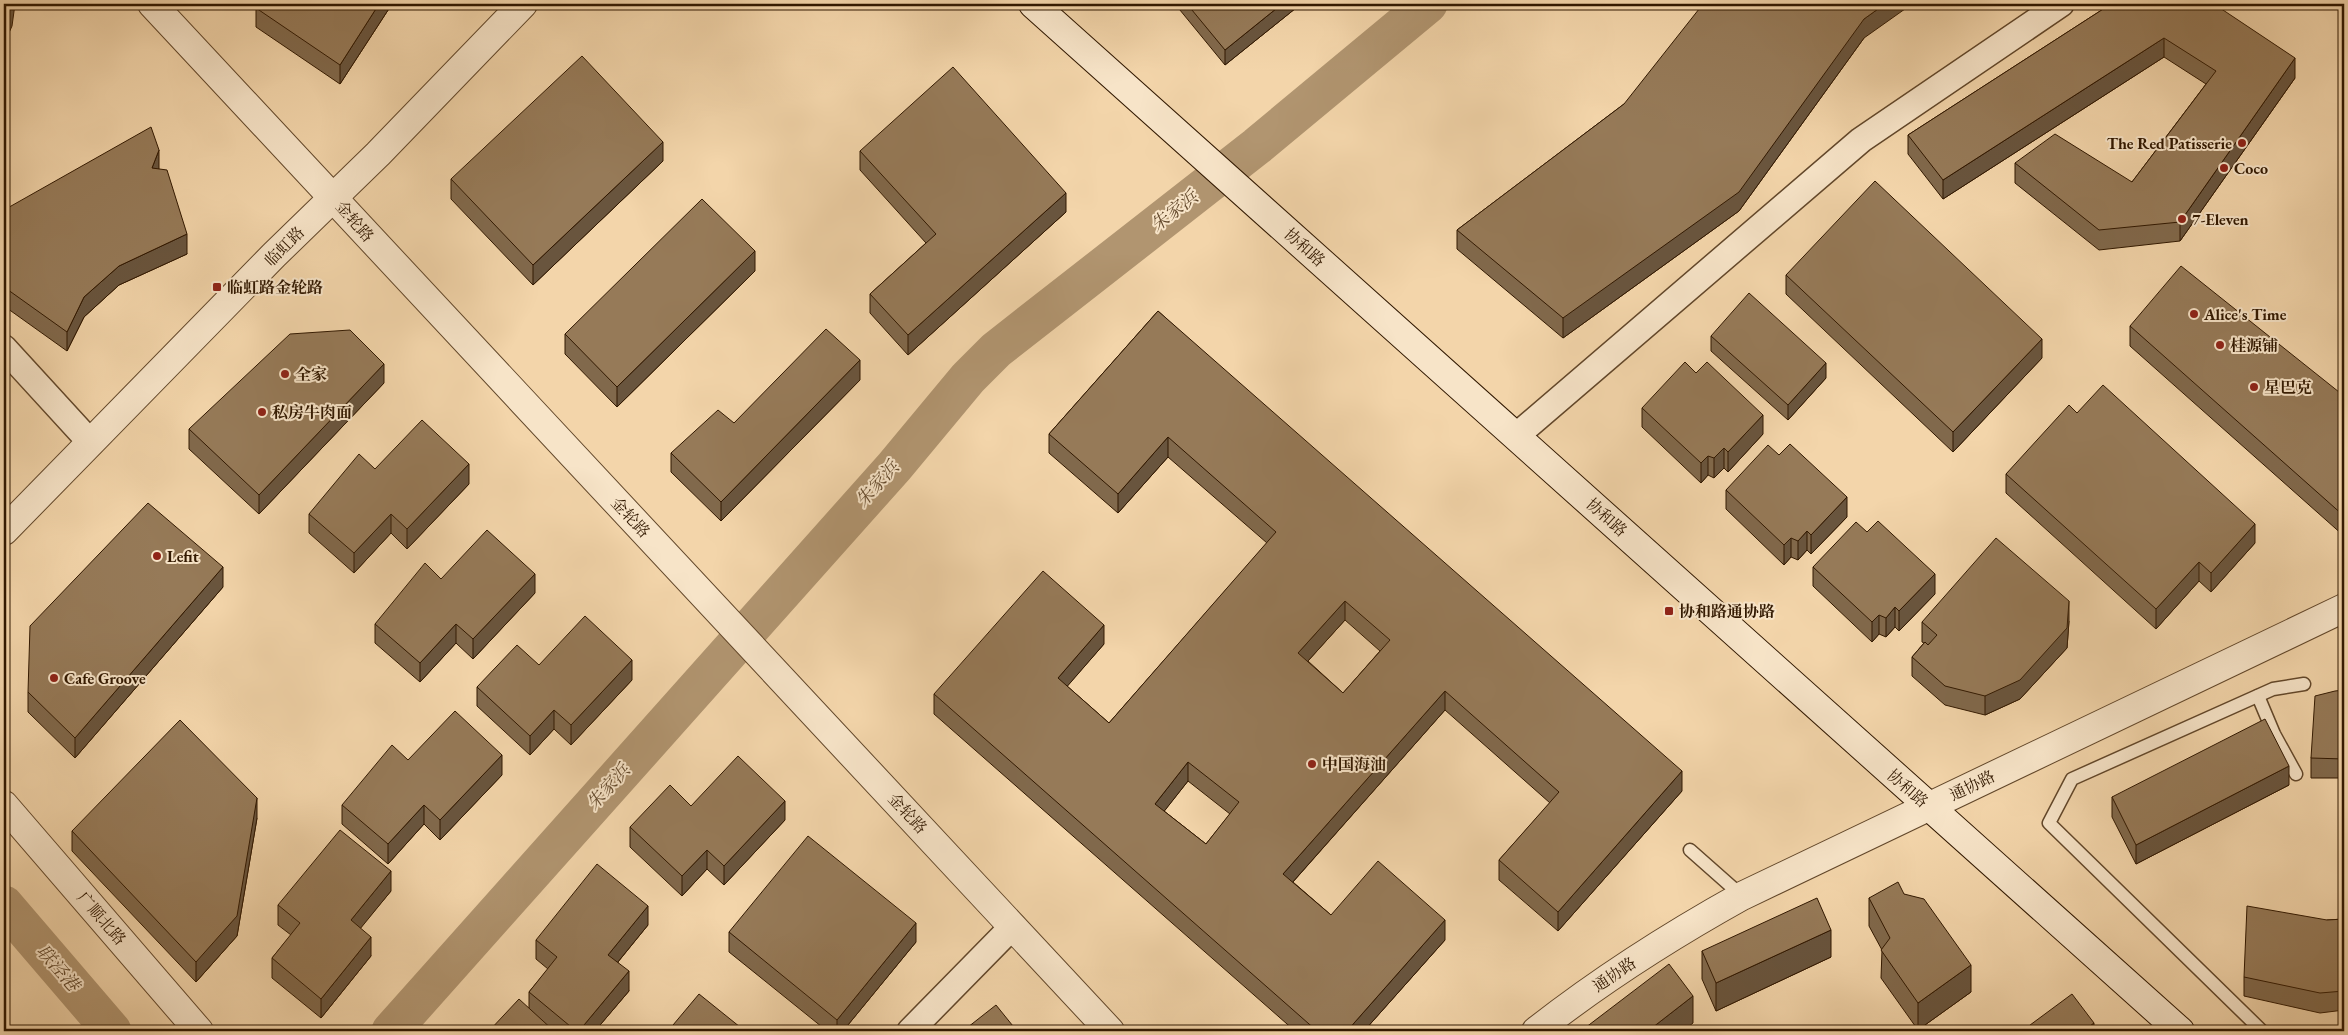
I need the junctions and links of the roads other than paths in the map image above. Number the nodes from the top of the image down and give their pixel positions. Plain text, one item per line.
1 (152, 4) edge
2 (522, 4) edge
3 (1033, 4) edge
4 (2061, 4) edge
5 (333, 196) junction
6 (4, 348) edge
7 (1516, 436) junction
8 (91, 443) junction
9 (4, 531) edge
10 (2344, 608) edge
11 (2304, 684) dead end
12 (2258, 696) junction
13 (2296, 774) dead end
14 (4, 805) edge
15 (1928, 806) junction
16 (1690, 850) dead end
17 (1742, 896) junction
18 (1013, 926) junction
19 (199, 1031) edge
20 (910, 1031) edge
21 (1110, 1031) edge
22 (1536, 1031) edge
23 (2180, 1031) edge
24 (2262, 1031) edge

1 - 5 street, 金轮路
2 - 5 street, 临虹路
3 - 7 street, 协和路
4 - 7 street
5 - 8 street, 临虹路
5 - 18 street, 金轮路
6 - 8 street
7 - 15 street, 协和路
8 - 9 street, 临虹路
10 - 15 street, 通协路
11 - 12 lane
12 - 13 lane
12 - 24 lane
14 - 19 street, 广顺北路
15 - 17 street, 通协路
15 - 23 street, 协和路
16 - 17 lane
17 - 22 street, 通协路
18 - 20 street
18 - 21 street, 金轮路

